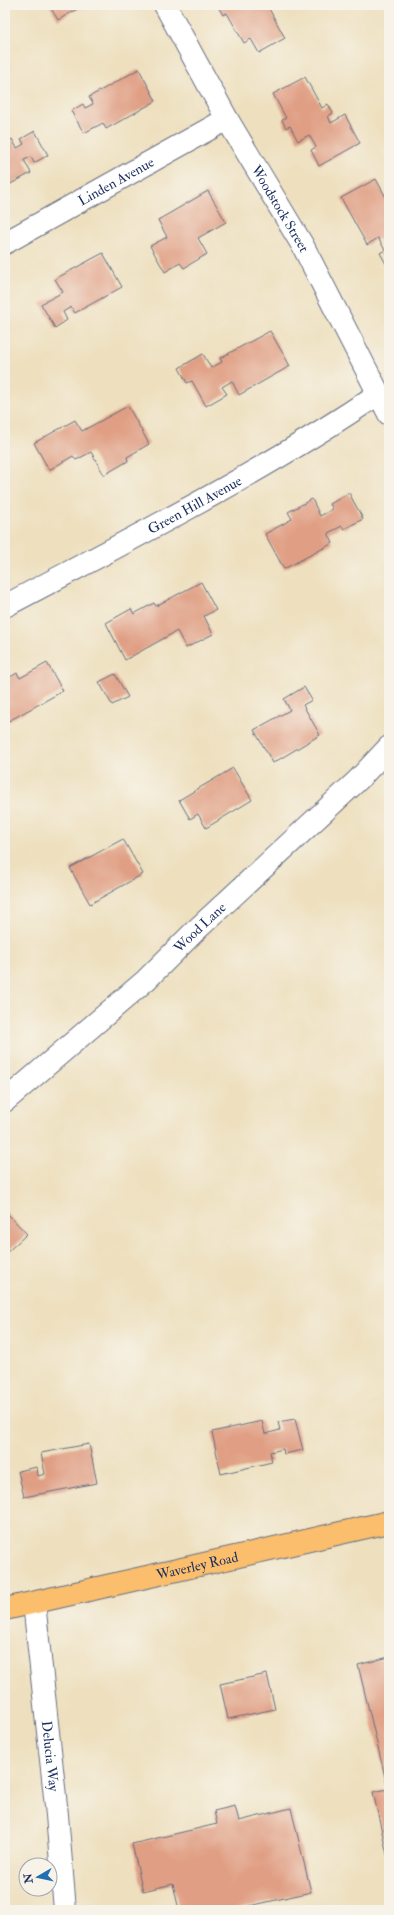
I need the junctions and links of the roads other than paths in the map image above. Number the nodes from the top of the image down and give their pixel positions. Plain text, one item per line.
1 (166, 5) edge
2 (228, 119) junction
3 (5, 243) edge
4 (378, 394) junction
5 (389, 414) edge
6 (5, 606) edge
7 (389, 747) edge
8 (5, 1101) edge
9 (389, 1522) edge
10 (34, 1603) junction
11 (5, 1609) edge
12 (65, 1910) edge

1 - 2 street, Woodstock Street
2 - 3 street, Linden Avenue
2 - 4 street, Woodstock Street
4 - 5 street, Woodstock Street
4 - 6 street, Green Hill Avenue
7 - 8 street, Wood Lane
9 - 10 main road, Waverley Road
10 - 11 main road, Waverley Road
10 - 12 street, Delucia Way

